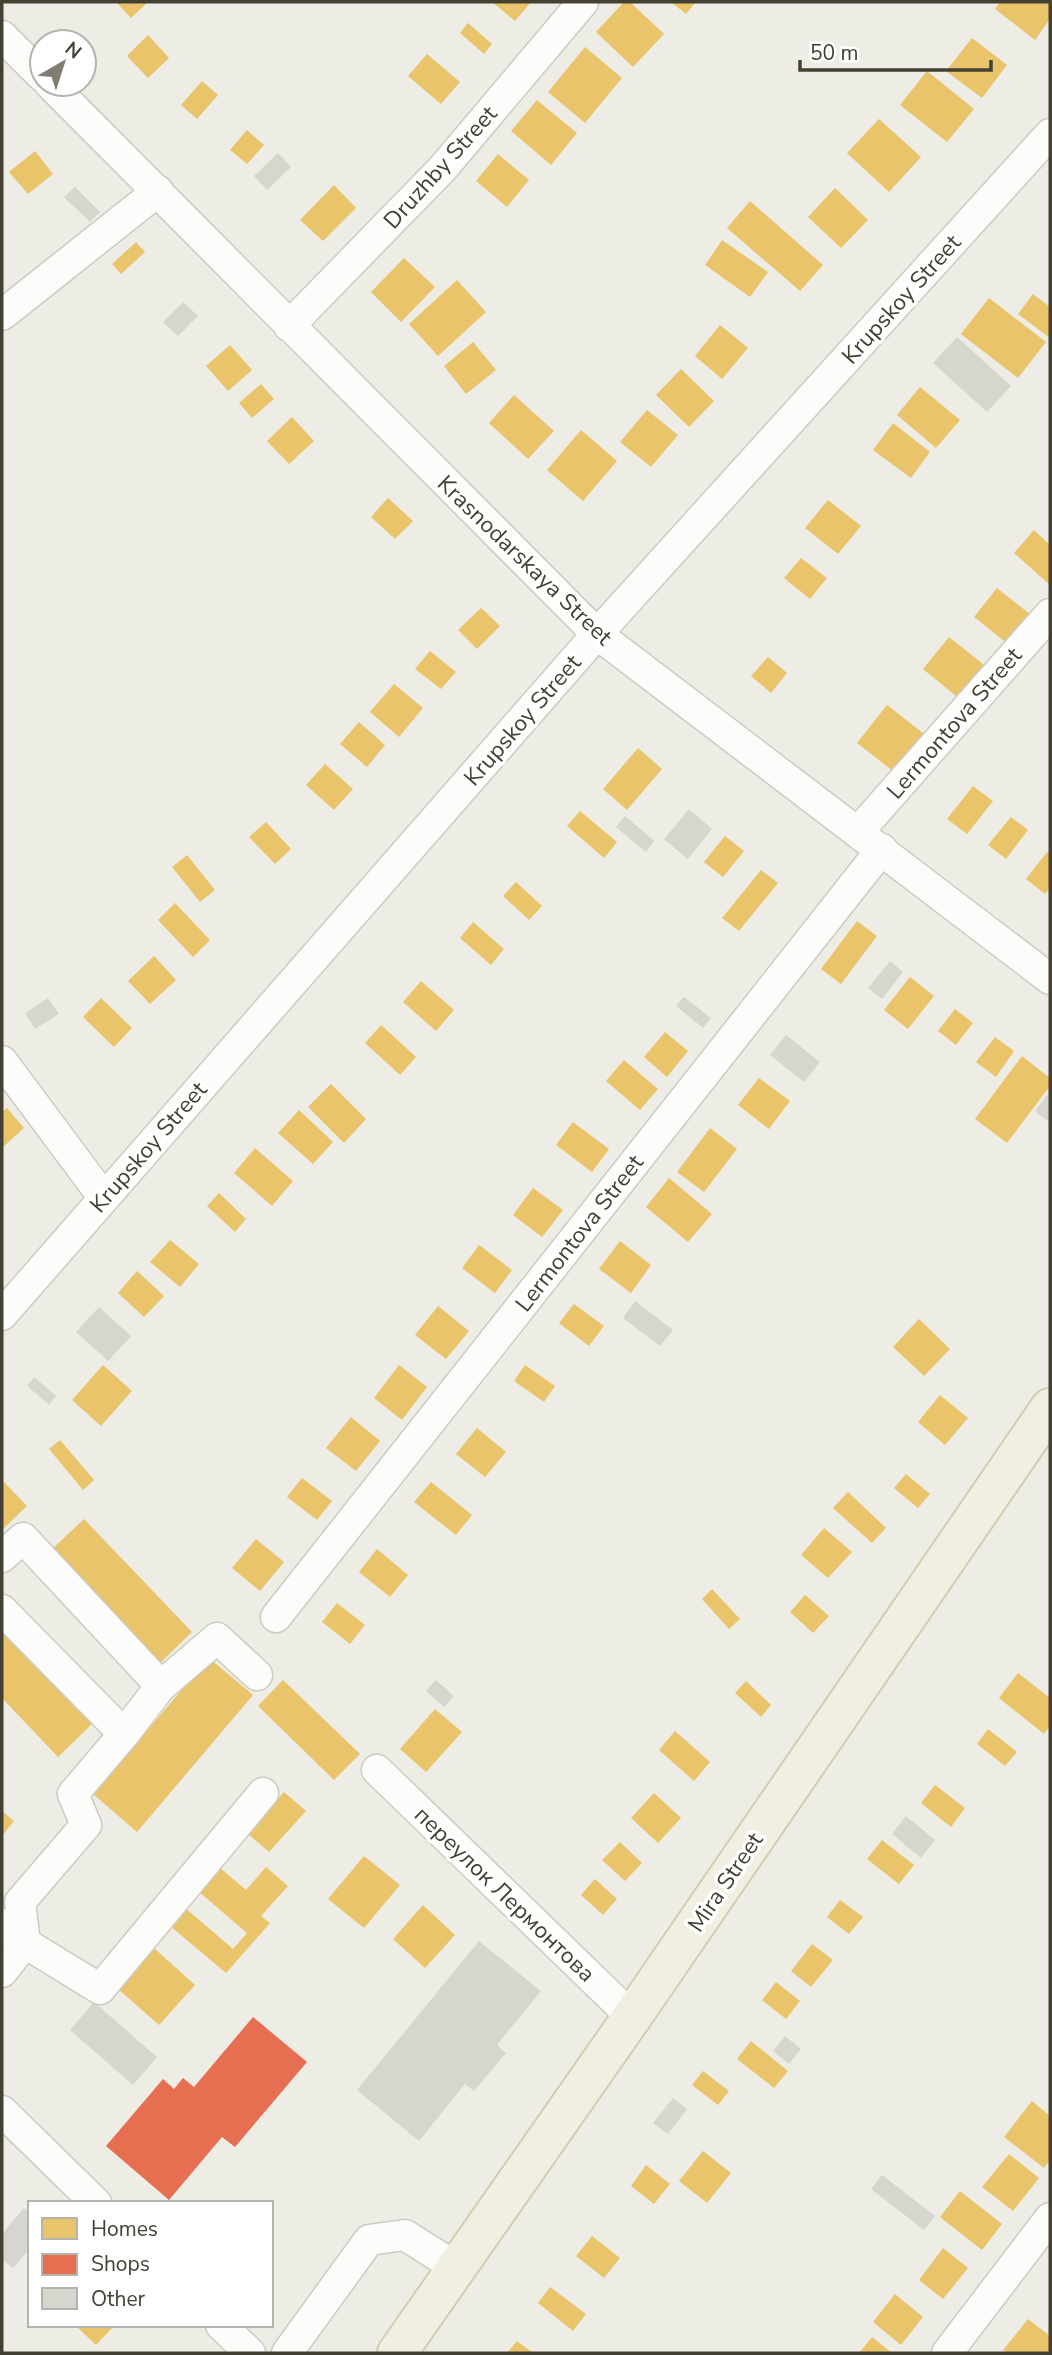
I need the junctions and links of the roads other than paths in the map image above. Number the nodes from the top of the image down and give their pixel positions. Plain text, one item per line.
1 (583, 2) edge
2 (2, 36) edge
3 (28, 62) edge
4 (64, 98) edge
5 (1050, 134) edge
6 (158, 191) junction
7 (2, 315) edge
8 (289, 326) junction
9 (1050, 614) edge
10 (597, 634) junction
11 (870, 840) junction
12 (1050, 979) edge
13 (2, 1062) edge
14 (104, 1198) junction
15 (2, 1315) edge
16 (1050, 1408) edge
17 (2, 1557) edge
18 (2, 1610) edge
19 (276, 1617) dead end
20 (257, 1675) dead end
21 (161, 1686) junction
22 (124, 1734) junction
23 (377, 1770) dead end
24 (263, 1793) dead end
25 (2, 1924) edge
26 (25, 1943) junction
27 (2, 1972) edge
28 (632, 2017) junction
29 (2, 2111) edge
30 (94, 2201) edge
31 (1050, 2218) edge
32 (457, 2268) junction
33 (223, 2327) edge
34 (250, 2353) edge
35 (287, 2353) edge
36 (397, 2353) edge
37 (947, 2353) edge

1 - 8 street, Druzhby Street
2 - 3 street
4 - 6 street, Krasnodarskaya Street
5 - 10 street, Krupskoy Street
6 - 7 street
6 - 8 street, Krasnodarskaya Street
8 - 10 street, Krasnodarskaya Street
9 - 11 street, Lermontova Street
10 - 11 street, Krasnodarskaya Street
10 - 14 street, Krupskoy Street
11 - 12 street, Krasnodarskaya Street
11 - 19 street, Lermontova Street
13 - 14 street
14 - 15 street, Krupskoy Street
16 - 28 main road, Mira Street
17 - 21 street
18 - 22 street
20 - 21 street
21 - 22 street
22 - 26 street
23 - 28 street, переулок Лермонтова
24 - 26 street
25 - 26 street
26 - 27 street
28 - 32 main road, Mira Street
29 - 30 street
31 - 37 street
32 - 35 street
32 - 36 main road, Mira Street
33 - 34 street

